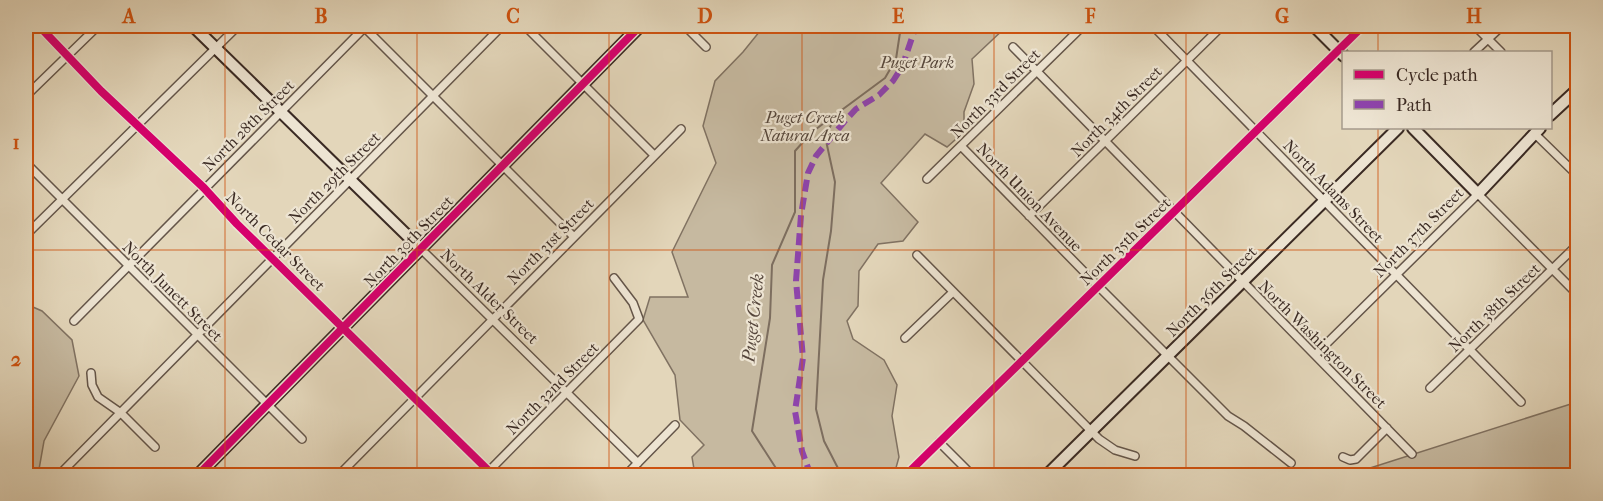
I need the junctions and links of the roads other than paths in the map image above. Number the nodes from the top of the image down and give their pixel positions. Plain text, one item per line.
1 (39, 26) edge
2 (98, 26) edge
3 (193, 26) edge
4 (238, 26) edge
5 (364, 26) edge
6 (502, 26) edge
7 (525, 26) edge
8 (640, 26) edge
9 (685, 26) edge
10 (1083, 26) edge
11 (1153, 26) edge
12 (1222, 26) edge
13 (1314, 26) edge
14 (1363, 26) edge
15 (1475, 26) edge
16 (1502, 26) edge
17 (1488, 39) junction
18 (706, 46) dead end
19 (216, 47) junction
20 (1013, 47) dead end
21 (1343, 51) edge
22 (1475, 51) edge
23 (1500, 51) edge
24 (1341, 53) edge
25 (68, 54) junction
26 (1187, 60) junction
27 (1037, 71) junction
28 (582, 83) junction
29 (1578, 88) edge
30 (26, 96) edge
31 (434, 96) junction
32 (1553, 109) edge
33 (281, 111) junction
34 (138, 124) junction
35 (681, 129) dead end
36 (1397, 129) edge
37 (1414, 129) edge
38 (1537, 130) edge
39 (1256, 131) junction
40 (1105, 141) junction
41 (961, 146) junction
42 (654, 155) junction
43 (26, 163) edge
44 (502, 165) junction
45 (1578, 176) edge
46 (351, 179) junction
47 (927, 179) dead end
48 (204, 188) junction
49 (1478, 194) junction
50 (62, 199) junction
51 (1325, 201) junction
52 (1174, 211) junction
53 (1029, 216) junction
54 (26, 235) edge
55 (573, 236) junction
56 (1578, 244) edge
57 (420, 248) junction
58 (917, 255) dead end
59 (273, 259) junction
60 (128, 266) junction
61 (1552, 269) junction
62 (1397, 275) junction
63 (614, 278) dead end
64 (1242, 280) junction
65 (1098, 286) junction
66 (953, 292) junction
67 (1578, 295) edge
68 (492, 319) junction
69 (74, 321) dead end
70 (343, 327) junction
71 (198, 335) junction
72 (905, 338) dead end
73 (1470, 350) junction
74 (1168, 355) junction
75 (1315, 355) junction
76 (1021, 362) junction
77 (91, 373) dead end
78 (1430, 388) dead end
79 (566, 391) junction
80 (415, 398) junction
81 (1521, 402) dead end
82 (267, 404) junction
83 (121, 413) junction
84 (675, 425) dead end
85 (1387, 428) junction
86 (1091, 431) junction
87 (302, 439) dead end
88 (939, 442) junction
89 (155, 447) dead end
90 (1413, 454) dead end
91 (1136, 456) dead end
92 (1343, 457) dead end
93 (638, 463) junction
94 (1291, 463) dead end
95 (489, 474) edge
96 (339, 475) edge
97 (58, 476) edge
98 (197, 476) edge
99 (626, 476) edge
100 (905, 476) edge
101 (973, 476) edge
102 (1046, 476) edge

1 - 25 street, North Cedar Street
2 - 25 street
3 - 19 street, North Alder Street
4 - 19 street
5 - 31 street
5 - 33 street, North 28th Street
6 - 31 street, North 29th Street
7 - 28 street
8 - 28 street, North 30th Street
9 - 18 street
10 - 27 street, North 33rd Street
11 - 26 street, North Adams Street
12 - 26 street, North 34th Street
13 - 24 street
14 - 21 street, North 35th Street
15 - 17 street
16 - 17 street
17 - 22 street
17 - 23 street
19 - 33 street, North Alder Street
19 - 34 street
20 - 27 street, North Washington Street
24 - 39 street, North 35th Street
25 - 30 street
25 - 34 street, North Cedar Street
26 - 39 street, North Adams Street
26 - 40 street, North 34th Street
27 - 40 street, North Washington Street
27 - 41 street, North 33rd Street
28 - 42 street
28 - 44 street, North 30th Street
29 - 32 street
31 - 44 street
31 - 46 street, North 29th Street
33 - 46 street, North Alder Street
33 - 48 street, North 28th Street
34 - 48 street, North Cedar Street
34 - 50 street
35 - 42 street, North 31st Street
36 - 51 street, North 36th Street
37 - 49 street
38 - 45 street
38 - 49 street, North 37th Street
39 - 51 street, North Adams Street
39 - 52 street, North 35th Street
40 - 52 street, North Washington Street
40 - 53 street, North 34th Street
41 - 47 street, North 33rd Street
41 - 53 street, North Union Avenue
42 - 55 street, North 31st Street
43 - 50 street, North Junett Street
44 - 55 street
44 - 57 street, North 30th Street
46 - 57 street, North Alder Street
46 - 59 street, North 29th Street
48 - 59 street, North Cedar Street
48 - 60 street, North 28th Street
49 - 61 street
49 - 62 street, North 37th Street
50 - 54 street
50 - 60 street, North Junett Street
51 - 62 street, North Adams Street
51 - 64 street, North 36th Street
52 - 64 street, North Washington Street
52 - 65 street, North 35th Street
53 - 65 street, North Union Avenue
55 - 68 street, North 31st Street
56 - 61 street, North 38th Street
57 - 68 street, North Alder Street
57 - 70 street, North 30th Street
58 - 66 street
59 - 70 street, North Cedar Street
59 - 71 street, North 29th Street
60 - 69 street, North 28th Street
60 - 71 street, North Junett Street
61 - 67 street
61 - 73 street, North 38th Street
62 - 73 street, North Adams Street
62 - 75 street, North 37th Street
63 - 79 street, North 32nd Street
64 - 74 street, North 36th Street
64 - 75 street, North Washington Street
65 - 74 street, North Union Avenue
65 - 76 street, North 35th Street
66 - 72 street
66 - 76 street
68 - 79 street, North Alder Street
68 - 80 street, North 31st Street
70 - 80 street, North Cedar Street
70 - 82 street, North 30th Street
71 - 82 street, North Junett Street
71 - 83 street, North 29th Street
73 - 78 street, North 38th Street
73 - 81 street, North Adams Street
74 - 86 street, North 36th Street
74 - 94 street, North Union Avenue
75 - 85 street, North Washington Street
76 - 86 street
76 - 88 street, North 35th Street
77 - 83 street
79 - 93 street, North Alder Street
79 - 95 street, North 32nd Street
80 - 95 street, North Cedar Street
80 - 96 street, North 31st Street
82 - 87 street, North Junett Street
82 - 98 street, North 30th Street
83 - 89 street
83 - 97 street, North 29th Street
84 - 93 street
85 - 90 street, North Washington Street
85 - 92 street
86 - 91 street
86 - 102 street, North 36th Street
88 - 100 street, North 35th Street
88 - 101 street
93 - 99 street

